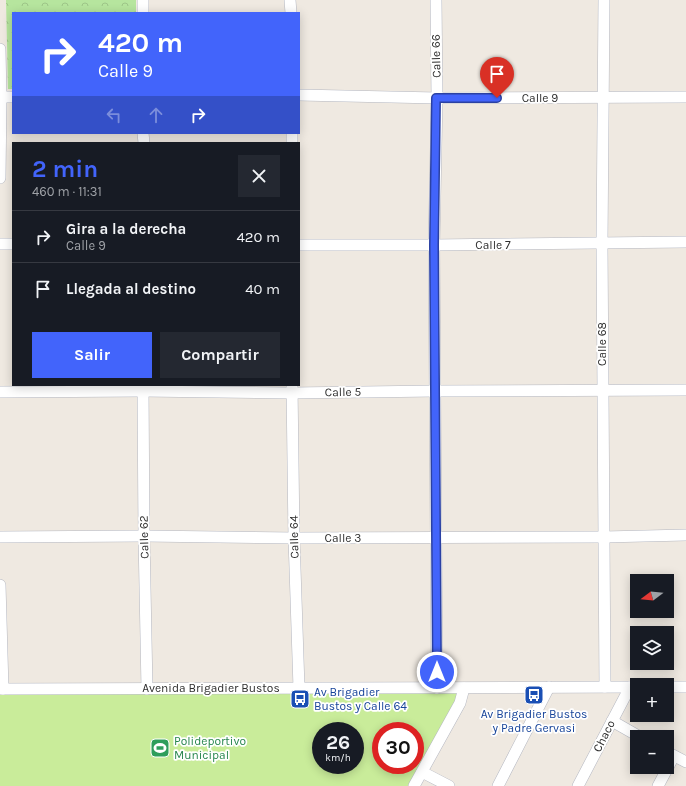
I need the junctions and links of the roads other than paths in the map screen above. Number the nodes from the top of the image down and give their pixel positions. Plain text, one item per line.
1 (144, 0) edge
2 (290, 0) edge
3 (436, 0) edge
4 (604, 0) edge
5 (143, 12) edge
6 (291, 12) edge
7 (0, 49) edge
8 (300, 95) edge
9 (0, 97) edge
10 (12, 97) edge
11 (686, 97) edge
12 (436, 98) junction
13 (603, 98) junction
14 (0, 178) edge
15 (686, 242) edge
16 (0, 244) edge
17 (12, 244) edge
18 (602, 244) junction
19 (300, 245) edge
20 (434, 245) junction
21 (143, 388) edge
22 (292, 389) edge
23 (686, 390) edge
24 (435, 391) junction
25 (602, 391) junction
26 (0, 392) edge
27 (686, 535) edge
28 (144, 536) junction
29 (0, 537) edge
30 (436, 537) junction
31 (604, 537) junction
32 (294, 538) junction
33 (0, 585) edge
34 (549, 687) junction
35 (605, 687) junction
36 (630, 687) edge
37 (674, 687) edge
38 (686, 687) edge
39 (299, 688) junction
40 (437, 688) junction
41 (464, 688) junction
42 (1, 689) edge
43 (147, 689) junction
44 (630, 693) edge
45 (612, 721) junction
46 (630, 731) edge
47 (674, 756) edge
48 (686, 762) edge
49 (424, 768) edge
50 (424, 773) edge
51 (421, 774) edge
52 (663, 774) edge
53 (414, 786) edge
54 (449, 786) edge
55 (498, 786) edge
56 (578, 786) edge
57 (658, 786) edge

1 - 5 street
2 - 6 street
3 - 12 street, Calle 66
4 - 13 street, Calle 68
7 - 9 street
8 - 12 street, Calle 9
9 - 10 street
9 - 14 street
11 - 13 street, Calle 9
12 - 13 street, Calle 9
12 - 20 street, Calle 66
13 - 18 street, Calle 68
15 - 18 street, Calle 7
16 - 17 street
18 - 20 street, Calle 7
18 - 25 street, Calle 68
19 - 20 street, Calle 7
20 - 24 street, Calle 66
21 - 22 street, Calle 5
21 - 26 street, Calle 5
21 - 28 street, Calle 62
22 - 24 street, Calle 5
22 - 32 street, Calle 64
23 - 25 street, Calle 5
24 - 25 street, Calle 5
24 - 30 street, Calle 66
25 - 31 street, Calle 68
27 - 31 street, Calle 3
28 - 29 street, Calle 3
28 - 32 street, Calle 3
28 - 43 street, Calle 62
30 - 31 street, Calle 3
30 - 32 street, Calle 3
30 - 40 street, Calle 66
31 - 35 street, Calle 68
32 - 39 street, Calle 64
33 - 42 street
34 - 35 street, Avenida Brigadier Bustos
34 - 41 street, Avenida Brigadier Bustos
34 - 55 street
35 - 36 street, Avenida Brigadier Bustos
37 - 38 street
39 - 40 street, Avenida Brigadier Bustos
39 - 43 street, Avenida Brigadier Bustos
40 - 41 street, Avenida Brigadier Bustos
41 - 49 street
42 - 43 street, Avenida Brigadier Bustos
44 - 45 street, Chaco
45 - 46 street
45 - 56 street, Chaco
47 - 48 street
50 - 54 street
51 - 53 street
52 - 57 street

